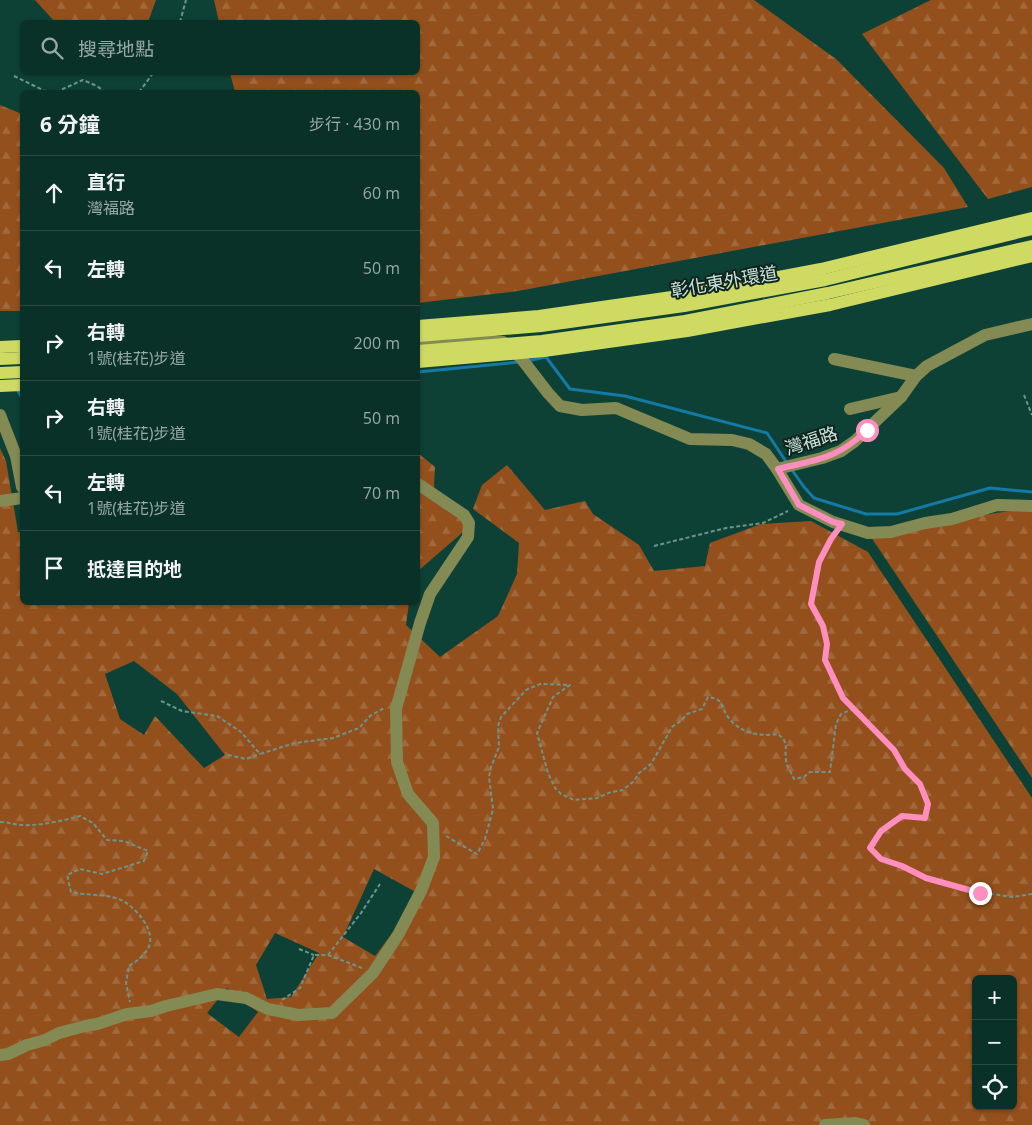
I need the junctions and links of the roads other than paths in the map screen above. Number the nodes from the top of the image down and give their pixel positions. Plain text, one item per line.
1 (1032, 218) edge
2 (1032, 229) edge
3 (1032, 246) edge
4 (1032, 256) edge
5 (1032, 324) edge
6 (420, 326) edge
7 (420, 336) edge
8 (420, 345) edge
9 (20, 346) edge
10 (0, 347) edge
11 (420, 351) edge
12 (420, 356) edge
13 (20, 358) edge
14 (0, 359) edge
15 (834, 359) dead end
16 (420, 362) edge
17 (531, 370) junction
18 (20, 372) edge
19 (0, 373) edge
20 (916, 376) junction
21 (20, 385) edge
22 (0, 386) edge
23 (901, 397) junction
24 (850, 409) dead end
25 (0, 415) edge
26 (778, 469) junction
27 (20, 477) edge
28 (420, 485) edge
29 (20, 498) edge
30 (0, 501) edge
31 (1032, 506) edge
32 (0, 1055) edge
33 (825, 1125) edge
34 (864, 1125) edge

1 - 6 main road
2 - 7 main road, 彰化東外環道
3 - 11 main road, 彰化東外環道, bridge
4 - 16 main road, bridge
5 - 20 street, 灣福路
8 - 17 street, 灣福路
9 - 10 main road
12 - 17 street, 灣福路
13 - 14 main road
15 - 20 street
17 - 26 street, 灣福路
18 - 19 main road
20 - 23 street, 灣福路
21 - 22 main road
23 - 24 street
23 - 26 street, 灣福路
25 - 27 street
26 - 31 street
28 - 32 street
29 - 30 street
33 - 34 street

